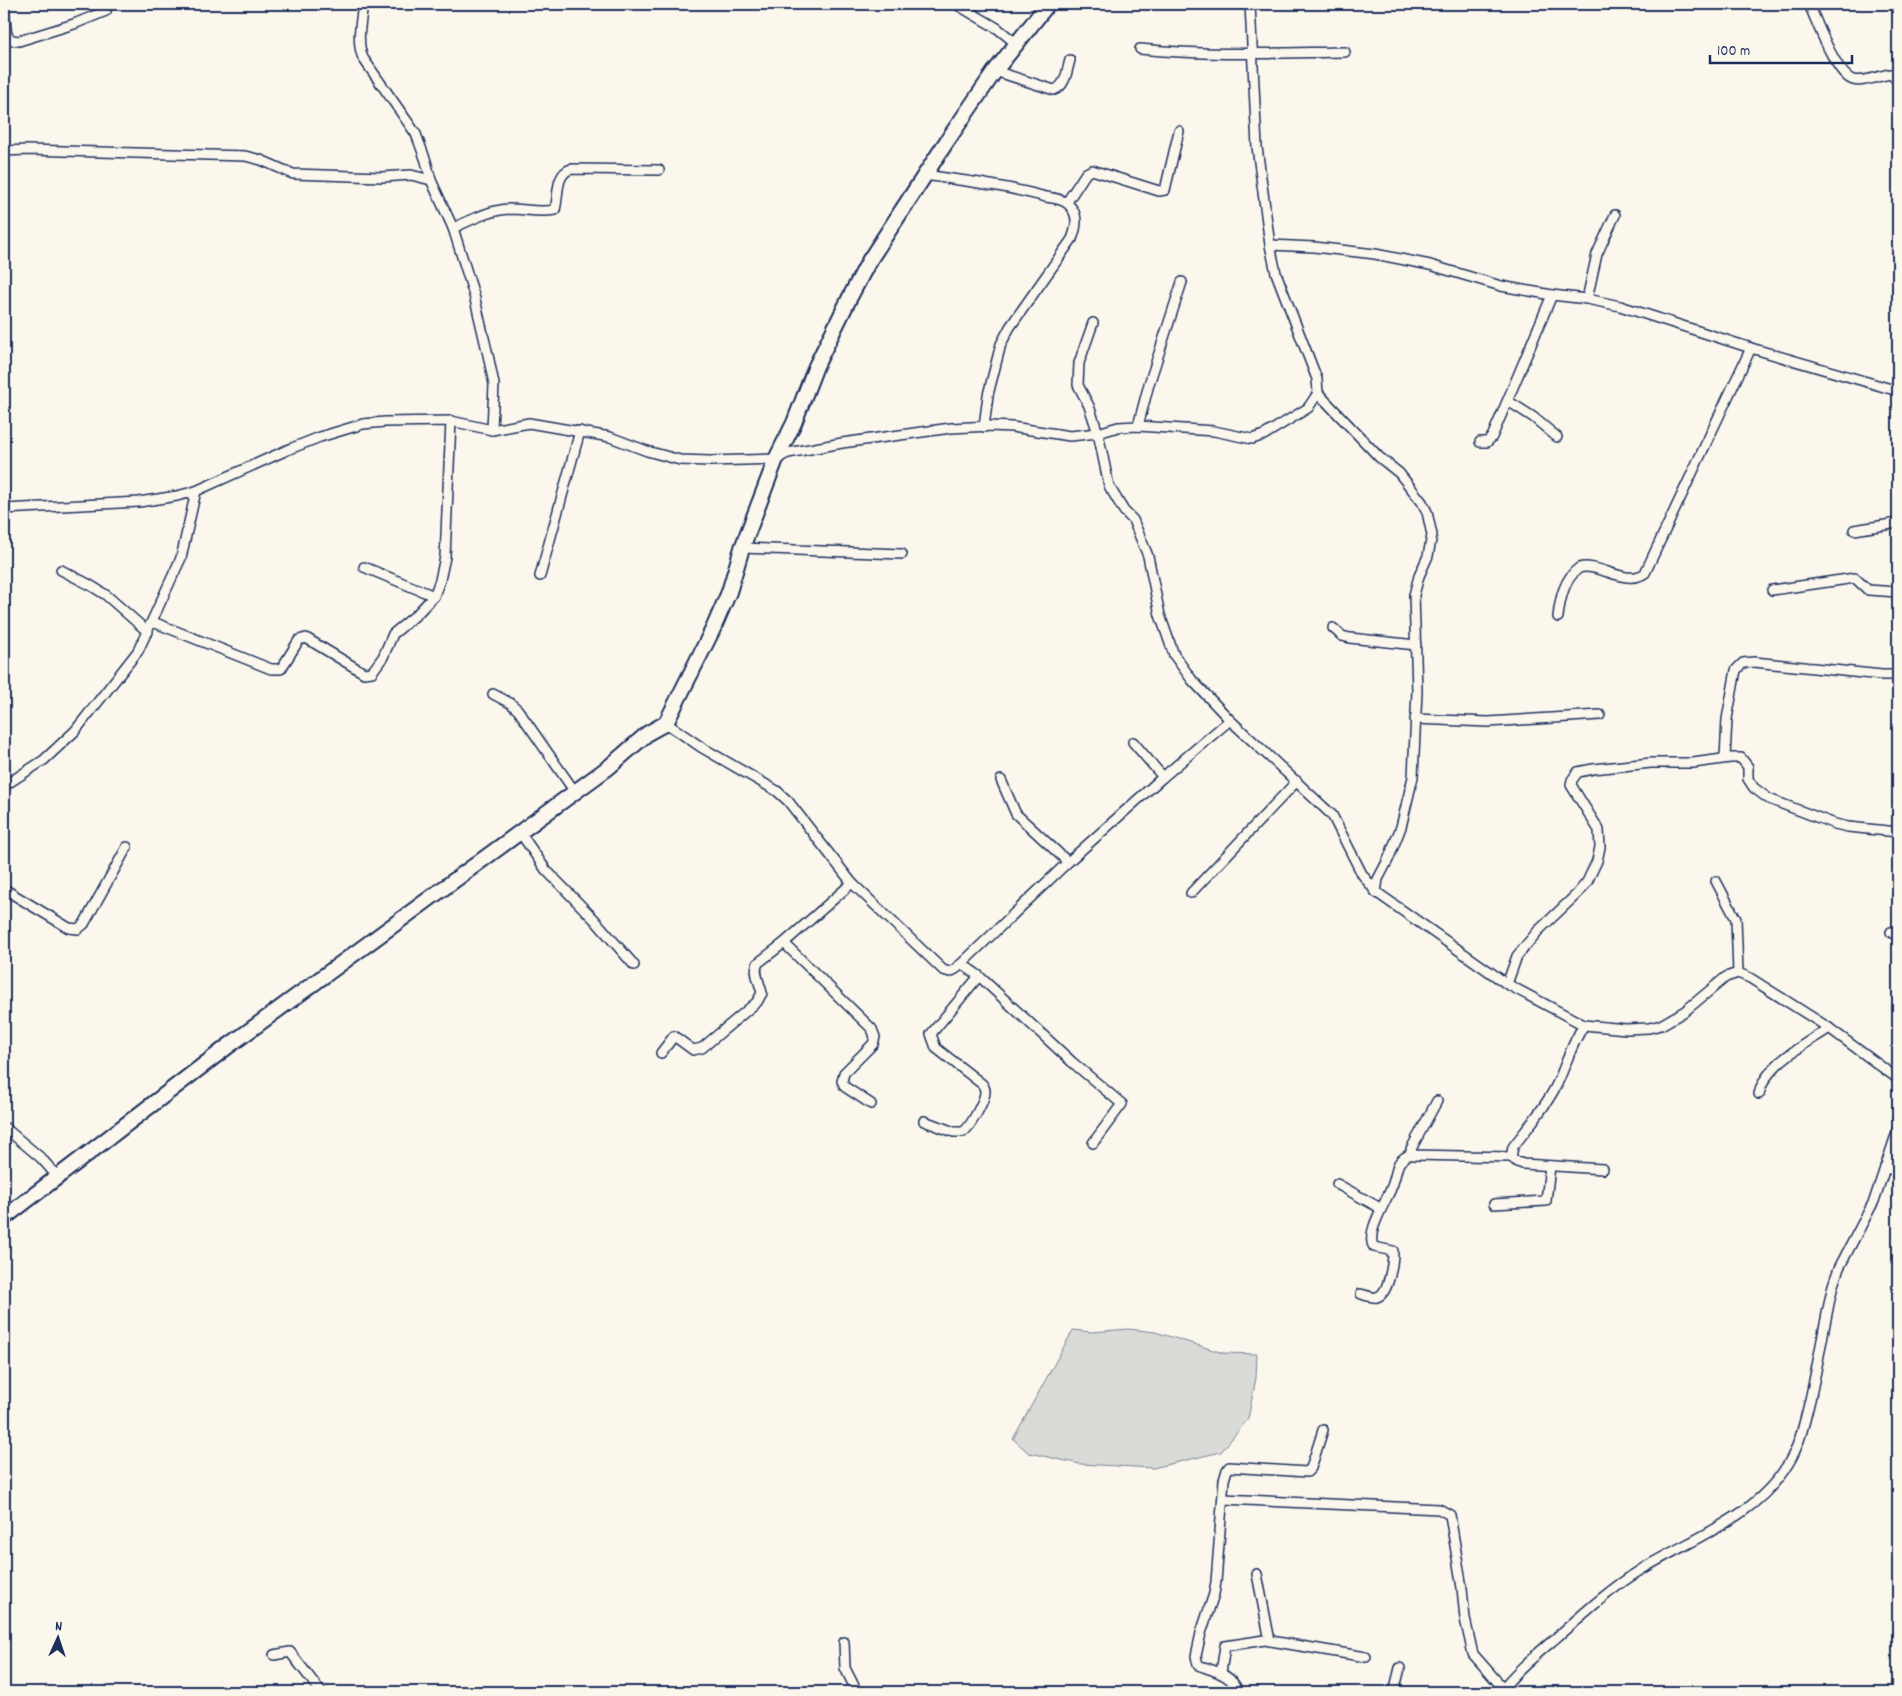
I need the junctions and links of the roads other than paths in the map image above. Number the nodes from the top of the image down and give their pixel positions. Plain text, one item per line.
1 (364, 4) edge
2 (956, 4) edge
3 (1048, 4) edge
4 (1250, 4) edge
5 (1809, 4) edge
6 (4, 11) edge
7 (106, 11) dead end
8 (6, 37) edge
9 (1017, 44) junction
10 (1140, 49) dead end
11 (1345, 52) dead end
12 (1253, 53) junction
13 (1070, 60) dead end
14 (995, 71) junction
15 (1898, 84) edge
16 (1179, 131) dead end
17 (4, 151) edge
18 (659, 170) dead end
19 (925, 175) junction
20 (431, 180) junction
21 (1066, 202) junction
22 (1615, 215) dead end
23 (453, 228) junction
24 (1270, 245) junction
25 (1182, 282) dead end
26 (1552, 295) junction
27 (1588, 299) junction
28 (1093, 323) dead end
29 (1751, 348) junction
30 (1898, 391) edge
31 (1318, 394) junction
32 (1508, 401) junction
33 (451, 421) junction
34 (984, 426) junction
35 (1138, 426) junction
36 (492, 430) junction
37 (580, 431) junction
38 (1098, 433) junction
39 (1557, 436) dead end
40 (1480, 442) dead end
41 (776, 459) junction
42 (196, 491) junction
43 (4, 510) edge
44 (1898, 523) edge
45 (1854, 530) dead end
46 (742, 548) junction
47 (902, 554) dead end
48 (364, 567) dead end
49 (61, 570) dead end
50 (540, 576) dead end
51 (1772, 590) dead end
52 (1898, 592) edge
53 (434, 596) junction
54 (1558, 617) dead end
55 (153, 622) junction
56 (1333, 628) dead end
57 (148, 632) junction
58 (1416, 645) junction
59 (1898, 675) edge
60 (493, 694) dead end
61 (1600, 715) dead end
62 (1415, 719) junction
63 (1230, 720) junction
64 (666, 723) junction
65 (1133, 742) dead end
66 (1725, 758) junction
67 (1163, 776) junction
68 (1001, 780) dead end
69 (1297, 781) junction
70 (4, 786) edge
71 (575, 792) junction
72 (519, 831) junction
73 (1898, 832) edge
74 (127, 847) dead end
75 (1068, 862) junction
76 (1716, 881) dead end
77 (852, 883) junction
78 (4, 889) edge
79 (1376, 892) junction
80 (1191, 893) dead end
81 (784, 943) junction
82 (634, 965) dead end
83 (958, 966) junction
84 (1738, 973) junction
85 (979, 976) junction
86 (1507, 984) junction
87 (1584, 1026) junction
88 (1829, 1028) junction
89 (661, 1053) dead end
90 (1898, 1078) edge
91 (1760, 1094) dead end
92 (1437, 1101) dead end
93 (871, 1104) dead end
94 (924, 1121) dead end
95 (4, 1127) edge
96 (1898, 1129) edge
97 (1093, 1143) dead end
98 (1411, 1154) junction
99 (1511, 1157) junction
100 (1550, 1166) junction
101 (1885, 1167) junction
102 (1603, 1169) dead end
103 (1898, 1172) edge
104 (57, 1176) junction
105 (1337, 1184) dead end
106 (1494, 1204) dead end
107 (1380, 1208) junction
108 (4, 1218) edge
109 (1361, 1294) dead end
110 (1323, 1430) dead end
111 (1223, 1498) junction
112 (1257, 1574) dead end
113 (1270, 1641) junction
114 (844, 1642) dead end
115 (274, 1655) dead end
116 (1366, 1657) dead end
117 (1400, 1668) dead end
118 (1221, 1673) junction
119 (1502, 1690) edge
120 (322, 1692) edge
121 (857, 1692) edge
122 (1238, 1692) edge
123 (1394, 1692) edge

1 - 20 street
2 - 9 street
3 - 9 street
4 - 12 street
5 - 15 street
6 - 8 street
7 - 8 street
9 - 14 street
10 - 12 street
11 - 12 street
12 - 24 street
13 - 14 street
14 - 19 street
16 - 21 street
17 - 20 street
18 - 23 street
19 - 21 street
19 - 41 street
20 - 23 street
21 - 34 street
22 - 27 street
23 - 36 street
24 - 26 street
24 - 31 street
25 - 35 street
26 - 27 street
26 - 32 street
27 - 29 street
28 - 38 street
29 - 30 street
29 - 54 street
31 - 35 street
31 - 58 street
32 - 39 street
32 - 40 street
33 - 36 street
33 - 42 street
33 - 53 street
34 - 38 street
34 - 41 street
35 - 38 street
36 - 37 street
37 - 41 street
37 - 50 street
38 - 63 street
41 - 46 street
42 - 43 street
42 - 55 street
44 - 45 street
46 - 47 street
46 - 64 street
48 - 53 street
49 - 57 street
51 - 52 street
53 - 55 street
55 - 57 street
56 - 58 street
57 - 70 street
58 - 62 street
59 - 66 street
60 - 71 street
61 - 62 street
62 - 79 street
63 - 67 street
63 - 69 street
64 - 71 street
64 - 77 street
65 - 67 street
66 - 73 street
66 - 86 street
67 - 75 street
68 - 75 street
69 - 79 street
69 - 80 street
71 - 72 street
72 - 82 street
72 - 104 street
74 - 78 street
75 - 83 street
76 - 84 street
77 - 81 street
77 - 83 street
79 - 86 street
81 - 89 street
81 - 93 street
83 - 85 street
84 - 87 street
84 - 88 street
85 - 94 street
85 - 97 street
86 - 87 street
87 - 99 street
88 - 90 street
88 - 91 street
92 - 98 street
95 - 104 street
96 - 101 street
98 - 99 street
98 - 107 street
99 - 100 street
100 - 102 street
100 - 106 street
101 - 103 street
101 - 119 street
104 - 108 street
105 - 107 street
107 - 109 street
110 - 111 street
111 - 118 street
111 - 119 street
112 - 113 street
113 - 116 street
113 - 118 street
114 - 121 street
115 - 120 street
117 - 123 street
118 - 122 street

